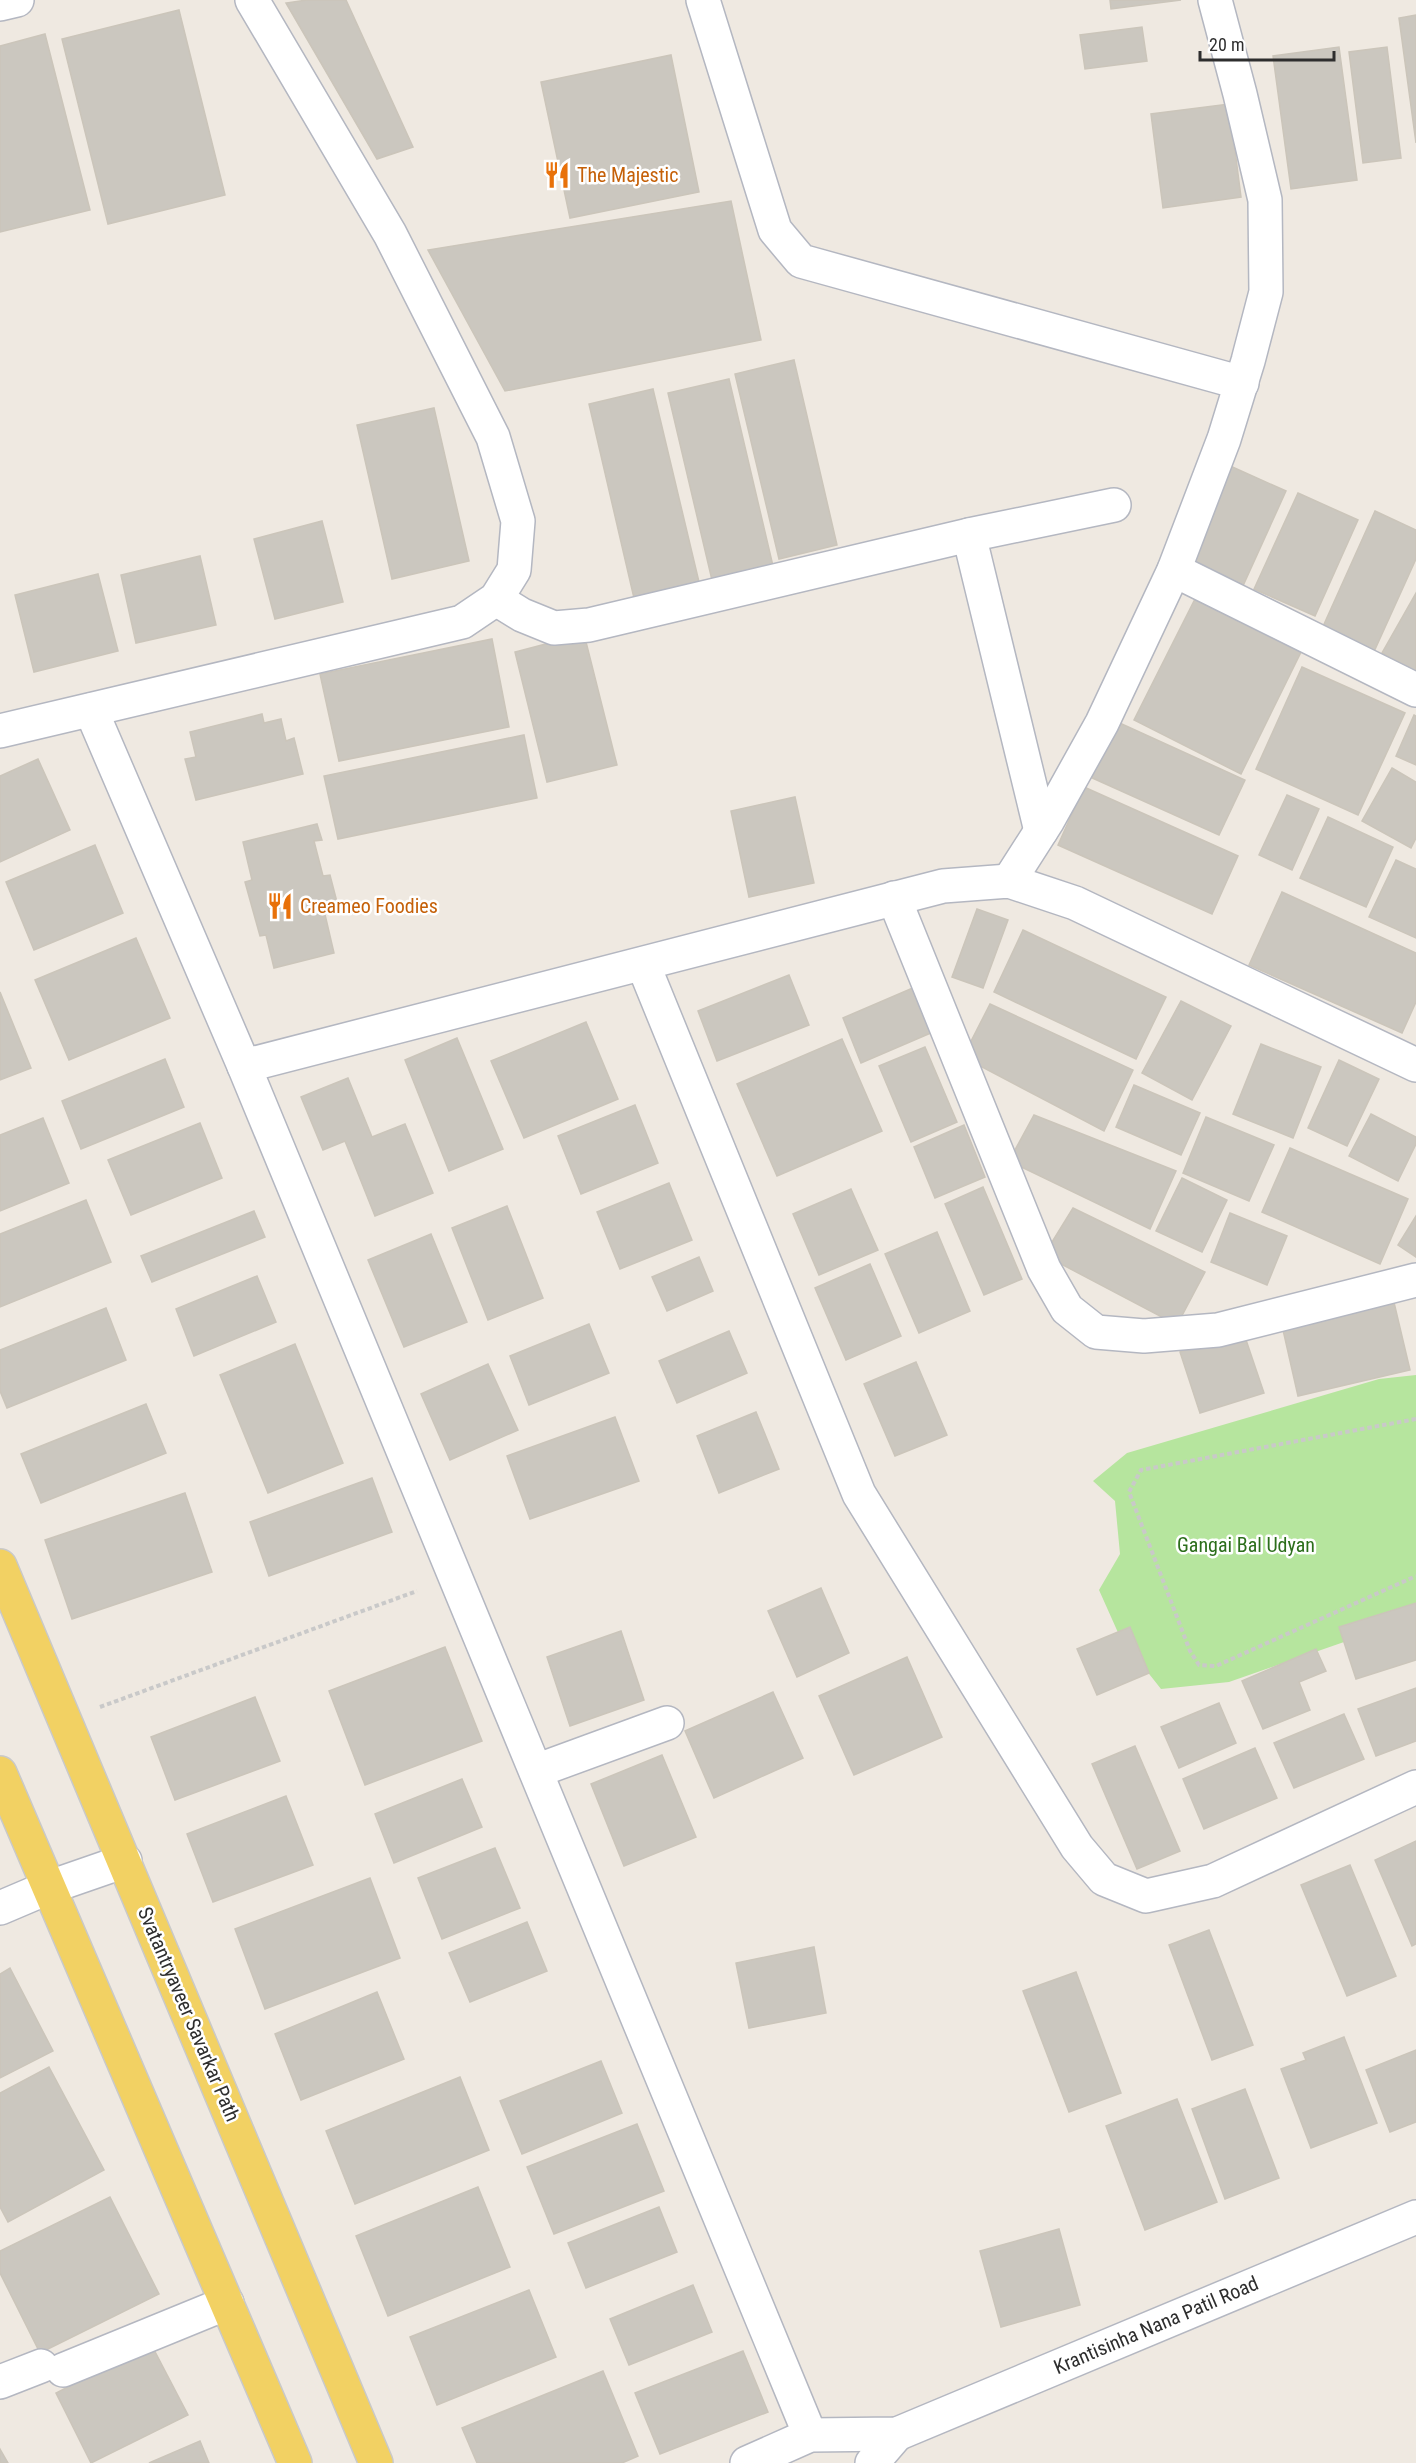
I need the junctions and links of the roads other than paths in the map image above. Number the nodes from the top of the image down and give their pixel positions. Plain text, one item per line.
1 (17, 0) edge
2 (252, 0) edge
3 (703, 0) edge
4 (1215, 0) edge
5 (0, 4) edge
6 (1245, 372) junction
7 (1114, 505) dead end
8 (969, 535) junction
9 (1174, 570) junction
10 (496, 599) junction
11 (1416, 690) edge
12 (91, 710) junction
13 (0, 731) edge
14 (1041, 831) junction
15 (1008, 881) junction
16 (894, 898) junction
17 (643, 964) junction
18 (1416, 1065) edge
19 (244, 1066) junction
20 (1416, 1280) edge
21 (0, 1566) edge
22 (667, 1724) dead end
23 (536, 1771) junction
24 (0, 1773) edge
25 (1416, 1787) edge
26 (125, 1861) junction
27 (47, 1888) junction
28 (0, 1908) edge
29 (1416, 2217) edge
30 (227, 2303) junction
31 (0, 2382) edge
32 (897, 2434) junction
33 (810, 2435) junction
34 (295, 2463) edge
35 (376, 2463) edge
36 (747, 2463) edge
37 (872, 2463) edge

1 - 5 street
2 - 10 street
3 - 6 street
4 - 6 street
6 - 9 street
7 - 8 street
8 - 10 street
8 - 14 street
9 - 11 street
9 - 14 street
10 - 12 street
12 - 13 street
12 - 19 street
14 - 15 street
15 - 16 street
15 - 18 street
16 - 17 street
16 - 20 street
17 - 19 street
17 - 25 street
19 - 23 street
21 - 26 main road, Svatantryaveer Savarkar Path
22 - 23 street
23 - 33 street
24 - 27 main road
26 - 27 street
26 - 35 main road, Svatantryaveer Savarkar Path
27 - 28 street
27 - 30 main road
29 - 32 street, Krantisinha Nana Patil Road
30 - 31 street
30 - 34 main road
32 - 33 street, Krantisinha Nana Patil Road
32 - 37 street, Krantisinha Nana Patil Road
33 - 36 street, Krantisinha Nana Patil Road

